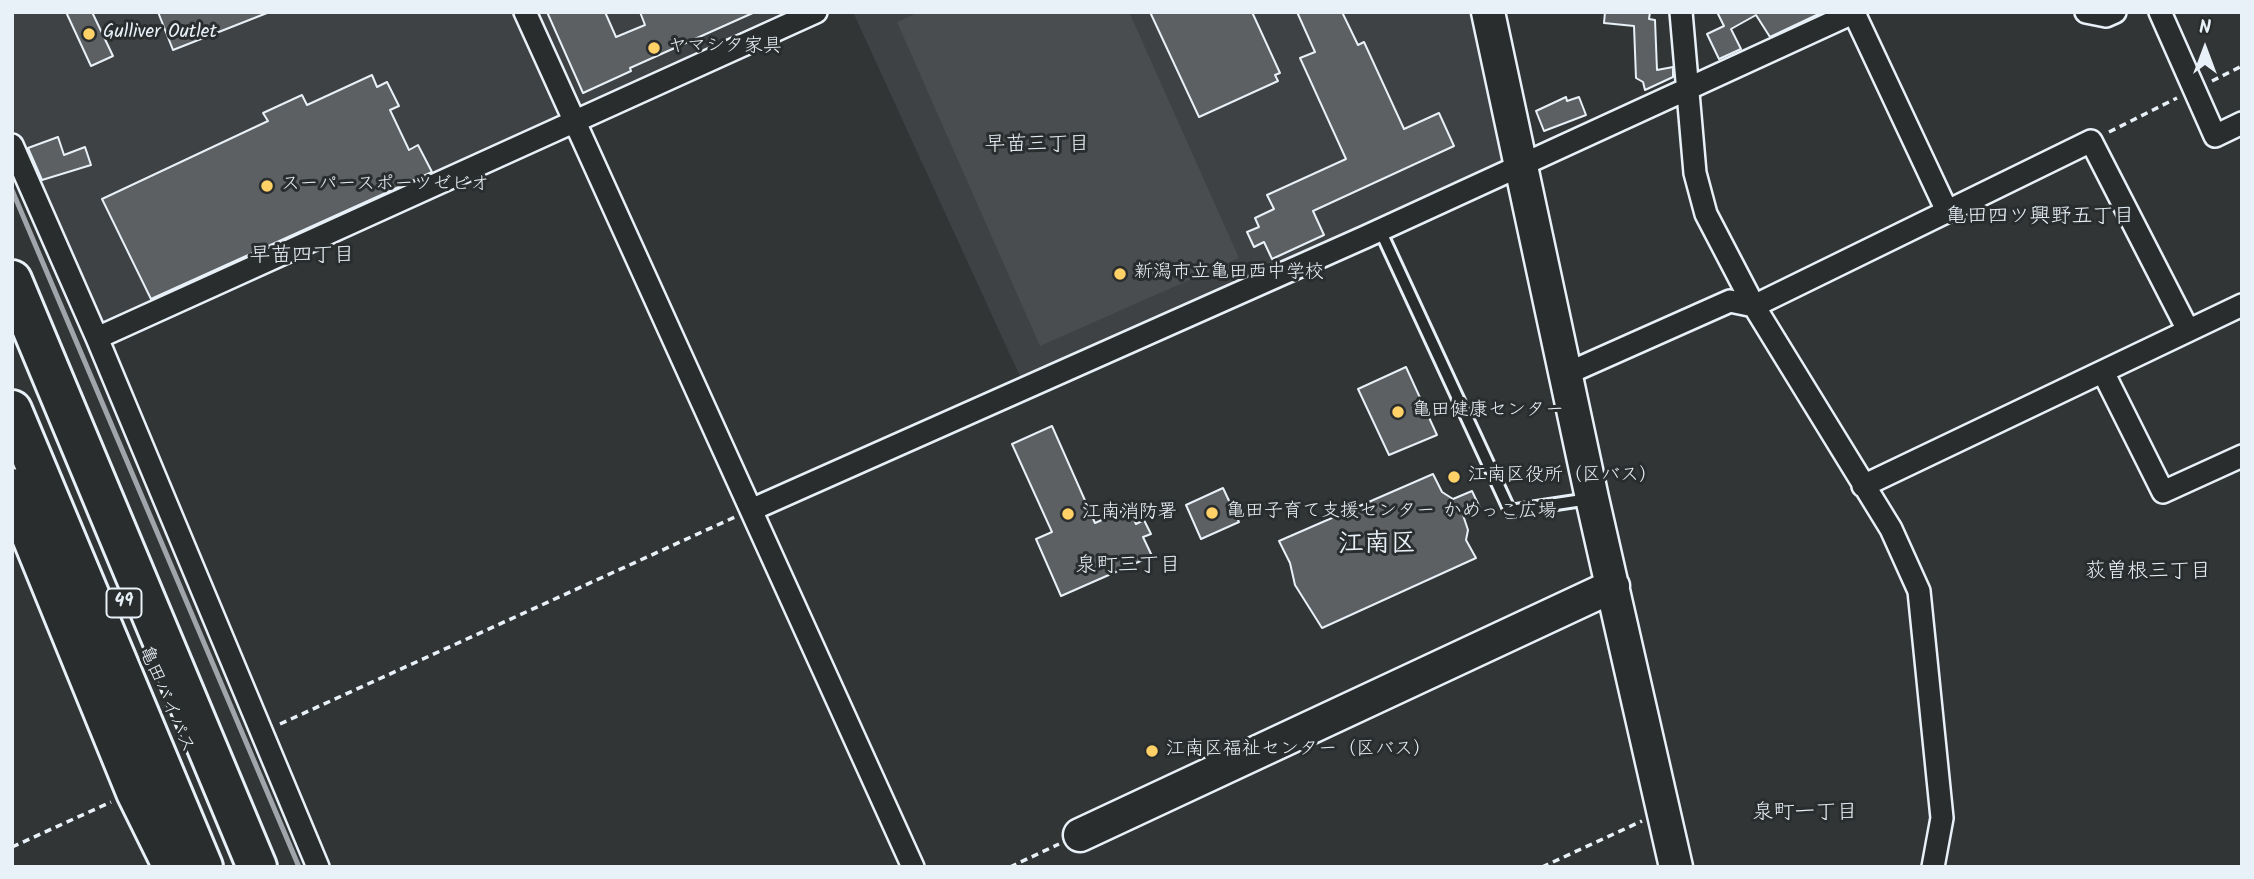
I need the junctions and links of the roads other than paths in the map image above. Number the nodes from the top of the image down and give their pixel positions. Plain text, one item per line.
1 (525, 12) edge
2 (816, 12) edge
3 (1488, 12) edge
4 (1681, 12) edge
5 (1855, 12) edge
6 (2086, 12) edge
7 (2115, 12) edge
8 (2160, 12) edge
9 (1688, 87) junction
10 (576, 119) junction
11 (2242, 123) edge
12 (12, 145) edge
13 (1523, 166) junction
14 (1947, 211) junction
15 (1380, 230) junction
16 (12, 280) edge
17 (2242, 305) edge
18 (1754, 306) junction
19 (2188, 330) junction
20 (97, 338) junction
21 (12, 340) edge
22 (1566, 373) junction
23 (2104, 373) junction
24 (12, 410) edge
25 (2242, 456) edge
26 (1863, 486) junction
27 (12, 488) edge
28 (1592, 498) junction
29 (751, 510) junction
30 (1613, 586) junction
31 (1080, 835) road end
32 (173, 867) edge
33 (204, 867) edge
34 (235, 867) edge
35 (257, 867) edge
36 (318, 867) edge
37 (913, 867) edge
38 (1676, 867) edge
39 (1933, 867) edge

1 - 10 street
2 - 10 street
3 - 13 street
4 - 9 street
5 - 9 street
5 - 14 street
6 - 7 street
8 - 11 street
9 - 13 street
9 - 18 street
10 - 20 street
10 - 29 street
12 - 20 street
13 - 15 street
13 - 22 street
14 - 18 street
14 - 19 street
15 - 28 lane
15 - 29 street
16 - 35 highway
17 - 19 street
18 - 22 street
18 - 26 street
19 - 23 street
20 - 36 street
21 - 34 highway, 亀田バイパス / 49
22 - 28 street
23 - 25 street
23 - 26 street
24 - 33 highway, 亀田バイパス / 49
26 - 39 street
27 - 32 highway
28 - 30 street
29 - 37 street
30 - 31 street
30 - 38 street

